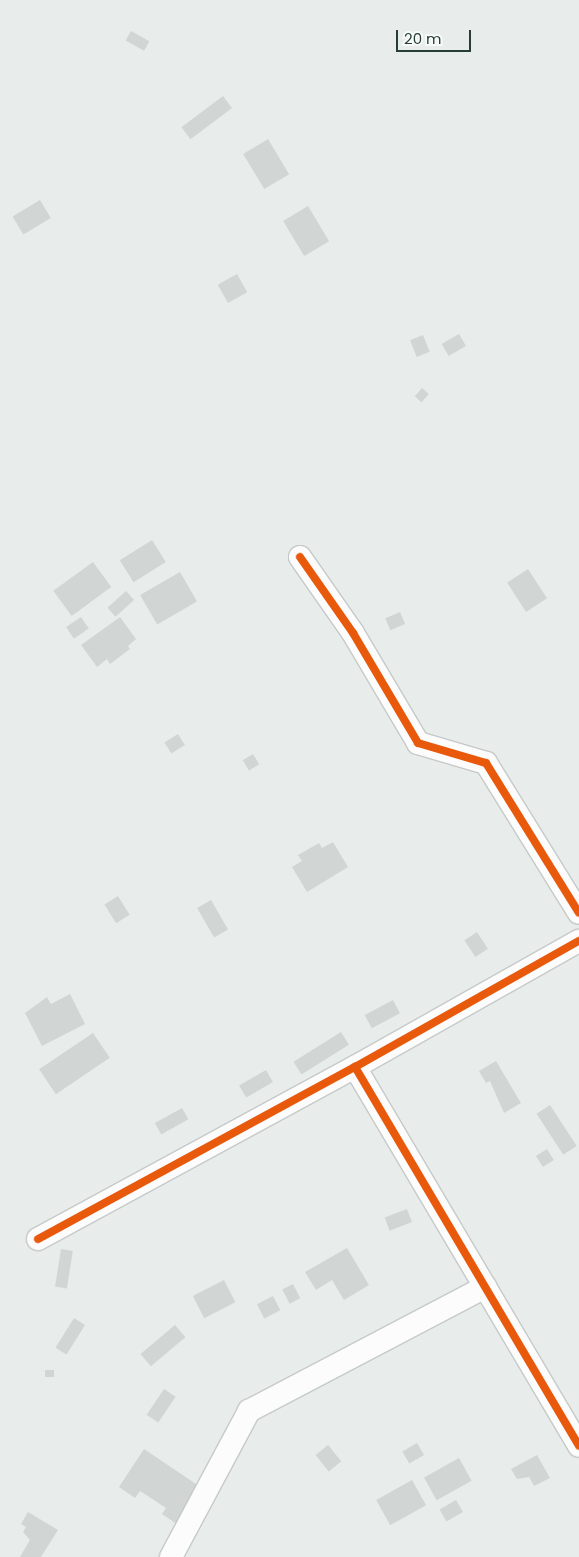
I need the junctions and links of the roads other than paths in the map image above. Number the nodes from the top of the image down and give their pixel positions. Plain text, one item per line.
1 (300, 556) dead end
2 (579, 913) edge
3 (579, 941) edge
4 (355, 1067) junction
5 (38, 1239) dead end
6 (485, 1287) junction
7 (579, 1446) edge
8 (171, 1557) edge

1 - 2 street
3 - 4 street
4 - 5 street
4 - 6 street
6 - 7 street
6 - 8 street

